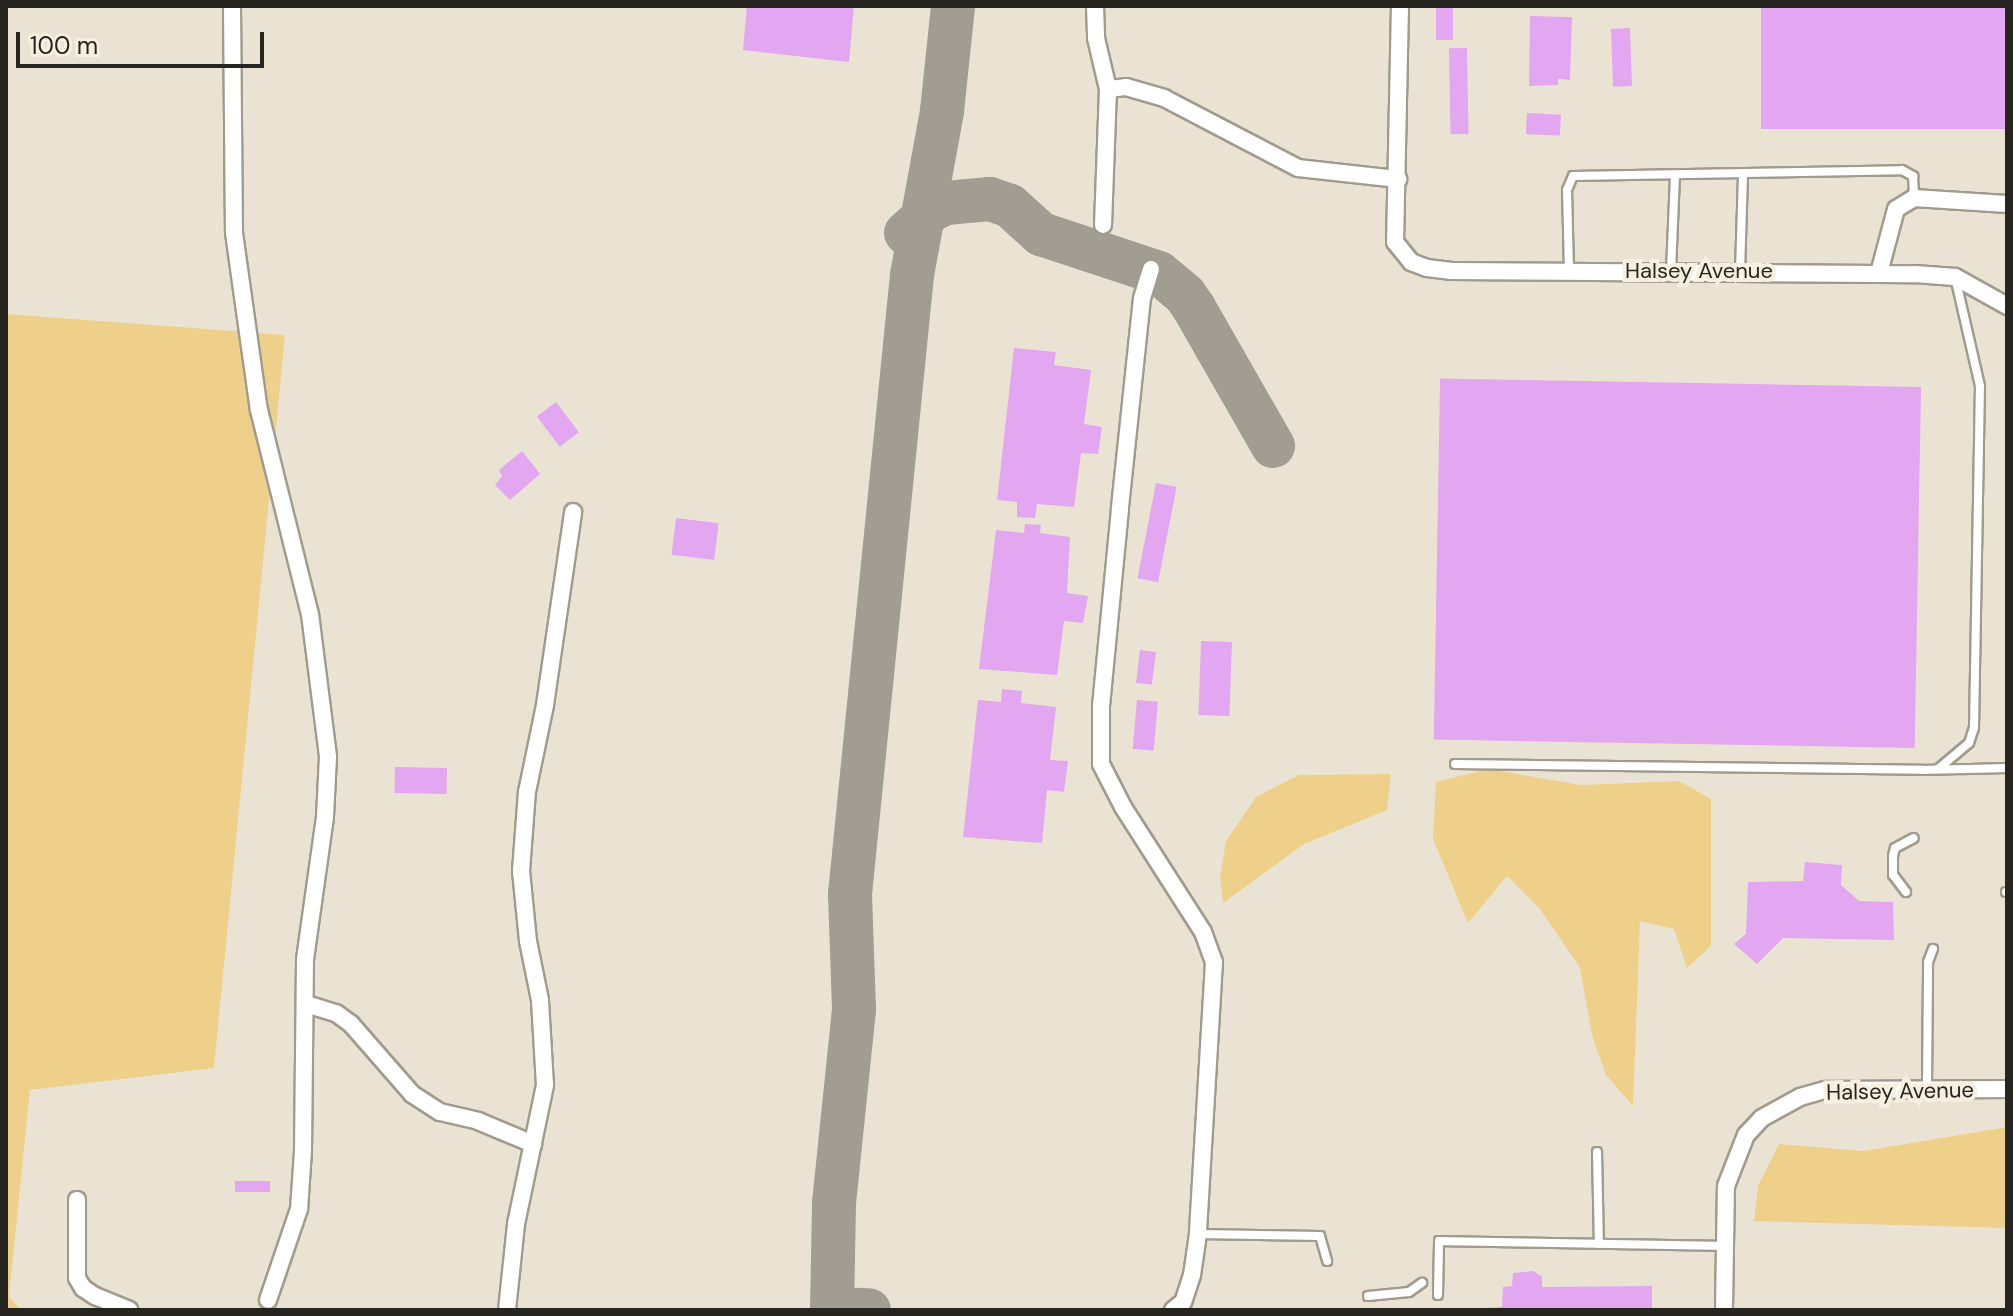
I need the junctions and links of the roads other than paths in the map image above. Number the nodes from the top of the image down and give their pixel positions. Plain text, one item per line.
1 (232, 6) edge
2 (1095, 6) edge
3 (1400, 6) edge
4 (1108, 89) junction
5 (1743, 173) junction
6 (1675, 176) junction
7 (1398, 179) junction
8 (1914, 198) junction
9 (2007, 204) edge
10 (1103, 225) dead end
11 (1151, 269) dead end
12 (1569, 271) junction
13 (1671, 271) junction
14 (1740, 271) junction
15 (1879, 273) junction
16 (1955, 277) junction
17 (2007, 306) edge
18 (573, 512) dead end
19 (1455, 764) dead end
20 (2007, 768) edge
21 (1938, 769) junction
22 (1914, 838) dead end
23 (1906, 892) dead end
24 (1933, 949) dead end
25 (306, 1004) junction
26 (1927, 1088) junction
27 (2007, 1089) edge
28 (533, 1144) junction
29 (1597, 1152) dead end
30 (77, 1200) dead end
31 (1198, 1234) junction
32 (1599, 1244) junction
33 (1725, 1246) junction
34 (1327, 1261) dead end
35 (1422, 1283) dead end
36 (1438, 1295) dead end
37 (1368, 1296) dead end
38 (268, 1300) dead end
39 (129, 1310) edge
40 (507, 1310) edge
41 (1173, 1310) edge
42 (1724, 1310) edge

1 - 25 street
2 - 4 street
3 - 7 street
4 - 7 street
4 - 10 street
5 - 6 lane
5 - 8 lane
5 - 14 lane
6 - 12 lane
6 - 13 lane
7 - 12 street, Halsey Avenue
8 - 9 street
8 - 15 street
11 - 31 street
12 - 13 street, Halsey Avenue
13 - 14 street, Halsey Avenue
14 - 15 street, Halsey Avenue
15 - 16 street, Halsey Avenue
16 - 17 street, Halsey Avenue
16 - 21 lane
18 - 28 street
19 - 21 lane
20 - 21 lane
22 - 23 lane
24 - 26 lane
25 - 28 street
25 - 38 street
26 - 27 street, Halsey Avenue
26 - 33 street, Halsey Avenue
28 - 40 street
29 - 32 lane
30 - 39 street
31 - 34 lane
31 - 41 street
32 - 33 lane
32 - 36 lane
33 - 42 street, Halsey Avenue
35 - 37 lane

